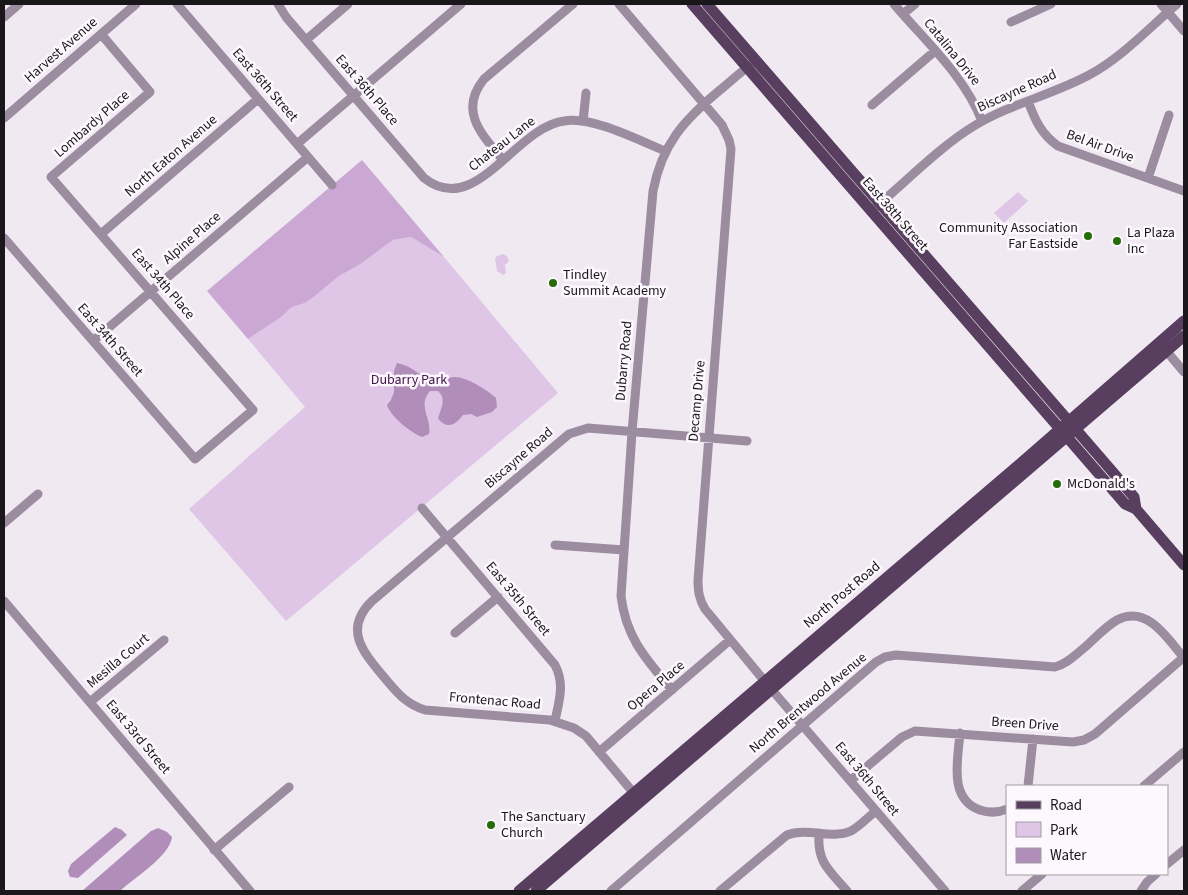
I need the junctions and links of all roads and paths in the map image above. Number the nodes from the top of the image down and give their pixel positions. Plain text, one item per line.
1 (19, 4) edge
2 (136, 4) edge
3 (177, 4) edge
4 (278, 4) edge
5 (348, 4) edge
6 (461, 4) edge
7 (573, 4) edge
8 (619, 4) edge
9 (692, 4) edge
10 (707, 4) edge
11 (894, 4) edge
12 (915, 4) edge
13 (1051, 4) edge
14 (1161, 4) edge
15 (1177, 4) edge
16 (1168, 12) junction
17 (903, 14) junction
18 (4, 17) edge
19 (1011, 22) dead end
20 (1184, 31) edge
21 (101, 34) junction
22 (306, 40) junction
23 (935, 51) junction
24 (752, 64) junction
25 (586, 93) dead end
26 (353, 95) junction
27 (258, 99) junction
28 (1028, 101) junction
29 (704, 104) junction
30 (872, 105) dead end
31 (1169, 115) dead end
32 (4, 118) edge
33 (583, 121) junction
34 (982, 121) junction
35 (297, 144) junction
36 (665, 151) junction
37 (308, 157) junction
38 (503, 160) junction
39 (51, 177) joint
40 (1148, 178) junction
41 (332, 185) dead end
42 (441, 188) joint
43 (1184, 191) edge
44 (876, 207) junction
45 (101, 234) junction
46 (4, 238) edge
47 (151, 292) junction
48 (1184, 321) edge
49 (1184, 336) edge
50 (93, 341) junction
51 (1163, 347) junction
52 (1184, 372) edge
53 (1068, 429) junction
54 (632, 432) junction
55 (708, 437) junction
56 (747, 440) dead end
57 (195, 460) joint
58 (38, 494) dead end
59 (422, 508) dead end
60 (4, 523) edge
61 (448, 537) junction
62 (555, 545) dead end
63 (624, 550) junction
64 (1182, 558) edge
65 (498, 597) junction
66 (4, 601) edge
67 (358, 626) joint
68 (455, 634) dead end
69 (164, 640) dead end
70 (730, 640) junction
71 (1184, 658) edge
72 (768, 685) junction
73 (672, 690) junction
74 (90, 702) junction
75 (555, 721) junction
76 (803, 725) junction
77 (960, 733) junction
78 (1033, 739) junction
79 (599, 752) junction
80 (1184, 752) edge
81 (851, 780) junction
82 (1028, 785) edge
83 (1145, 785) edge
84 (289, 787) dead end
85 (637, 797) junction
86 (1006, 809) edge
87 (876, 810) junction
88 (819, 833) junction
89 (214, 850) junction
90 (1184, 850) edge
91 (1168, 863) edge
92 (1041, 875) edge
93 (1155, 875) edge
94 (250, 891) edge
95 (519, 891) edge
96 (536, 891) edge
97 (610, 891) edge
98 (720, 891) edge
99 (846, 891) edge
100 (945, 891) edge
101 (1022, 891) edge
102 (1141, 891) edge

1 - 18 street
2 - 21 street, Harvest Avenue
3 - 27 street, East 36th Street
4 - 22 street, East 36th Place
5 - 22 street
6 - 26 street
7 - 38 street
8 - 29 street, Decamp Drive
9 - 24 main road, East 38th Street
10 - 24 main road, East 38th Street
11 - 17 street, Catalina Drive
12 - 17 street
13 - 19 street
14 - 16 street
15 - 16 street, Biscayne Road
16 - 20 street
16 - 28 street, Biscayne Road
17 - 23 street, Catalina Drive
21 - 32 street, Harvest Avenue
21 - 39 street, Lombardy Place
22 - 26 street, East 36th Place
23 - 30 street
23 - 34 street, Catalina Drive
24 - 29 street, Dubarry Road
24 - 44 main road, East 38th Street
25 - 33 street
26 - 35 street
26 - 42 street, East 36th Place
27 - 35 street, East 36th Street
27 - 45 street, North Eaton Avenue
28 - 34 street, Biscayne Road
28 - 40 street, Bel Air Drive
29 - 36 street, Dubarry Road
29 - 55 street, Decamp Drive
31 - 40 street
33 - 36 street, Chateau Lane
33 - 38 street, Chateau Lane
34 - 44 street, Biscayne Road
35 - 37 street, East 36th Street
36 - 54 street, Dubarry Road
37 - 41 street, East 36th Street
37 - 47 street, Alpine Place
38 - 42 street, Chateau Lane
39 - 45 street, East 34th Place
40 - 43 street, Bel Air Drive
44 - 53 main road, East 38th Street
45 - 47 street, East 34th Place
46 - 50 street, East 34th Street
47 - 50 street, Alpine Place
47 - 57 street, East 34th Place
48 - 51 main road, North Post Road
49 - 51 main road, North Post Road
50 - 57 street, East 34th Street
51 - 52 street
51 - 53 main road, North Post Road
53 - 64 main road, East 38th Street
53 - 72 main road, North Post Road
54 - 55 street, Biscayne Road
54 - 61 street, Biscayne Road
54 - 63 street, Dubarry Road
55 - 56 street, Biscayne Road
55 - 70 street, Decamp Drive
58 - 60 street
59 - 61 street, East 35th Street
61 - 65 street, East 35th Street
61 - 67 street, Biscayne Road
62 - 63 street
63 - 73 street, Dubarry Road
65 - 68 street
65 - 75 street, East 35th Street
66 - 74 street, East 33rd Street
67 - 75 street, Frontenac Road
69 - 74 street, Mesilla Court
70 - 72 street, Decamp Drive
70 - 73 street, Opera Place
71 - 76 street, North Brentwood Avenue
71 - 78 street, Breen Drive
72 - 76 street, East 36th Street
72 - 85 main road, North Post Road
73 - 79 street, Opera Place
74 - 89 street, East 33rd Street
75 - 79 street, Frontenac Road
76 - 81 street, East 36th Street
76 - 97 street, North Brentwood Avenue
77 - 78 street, Breen Drive
77 - 81 street, Breen Drive
77 - 86 street
78 - 82 street
79 - 85 street, Frontenac Road
80 - 83 street
81 - 87 street, East 36th Street
84 - 89 street
85 - 95 main road, North Post Road
85 - 96 main road, North Post Road
87 - 88 street
87 - 100 street, East 36th Street
88 - 98 street
88 - 99 street
89 - 94 street, East 33rd Street
90 - 91 street
92 - 101 street
93 - 102 street

